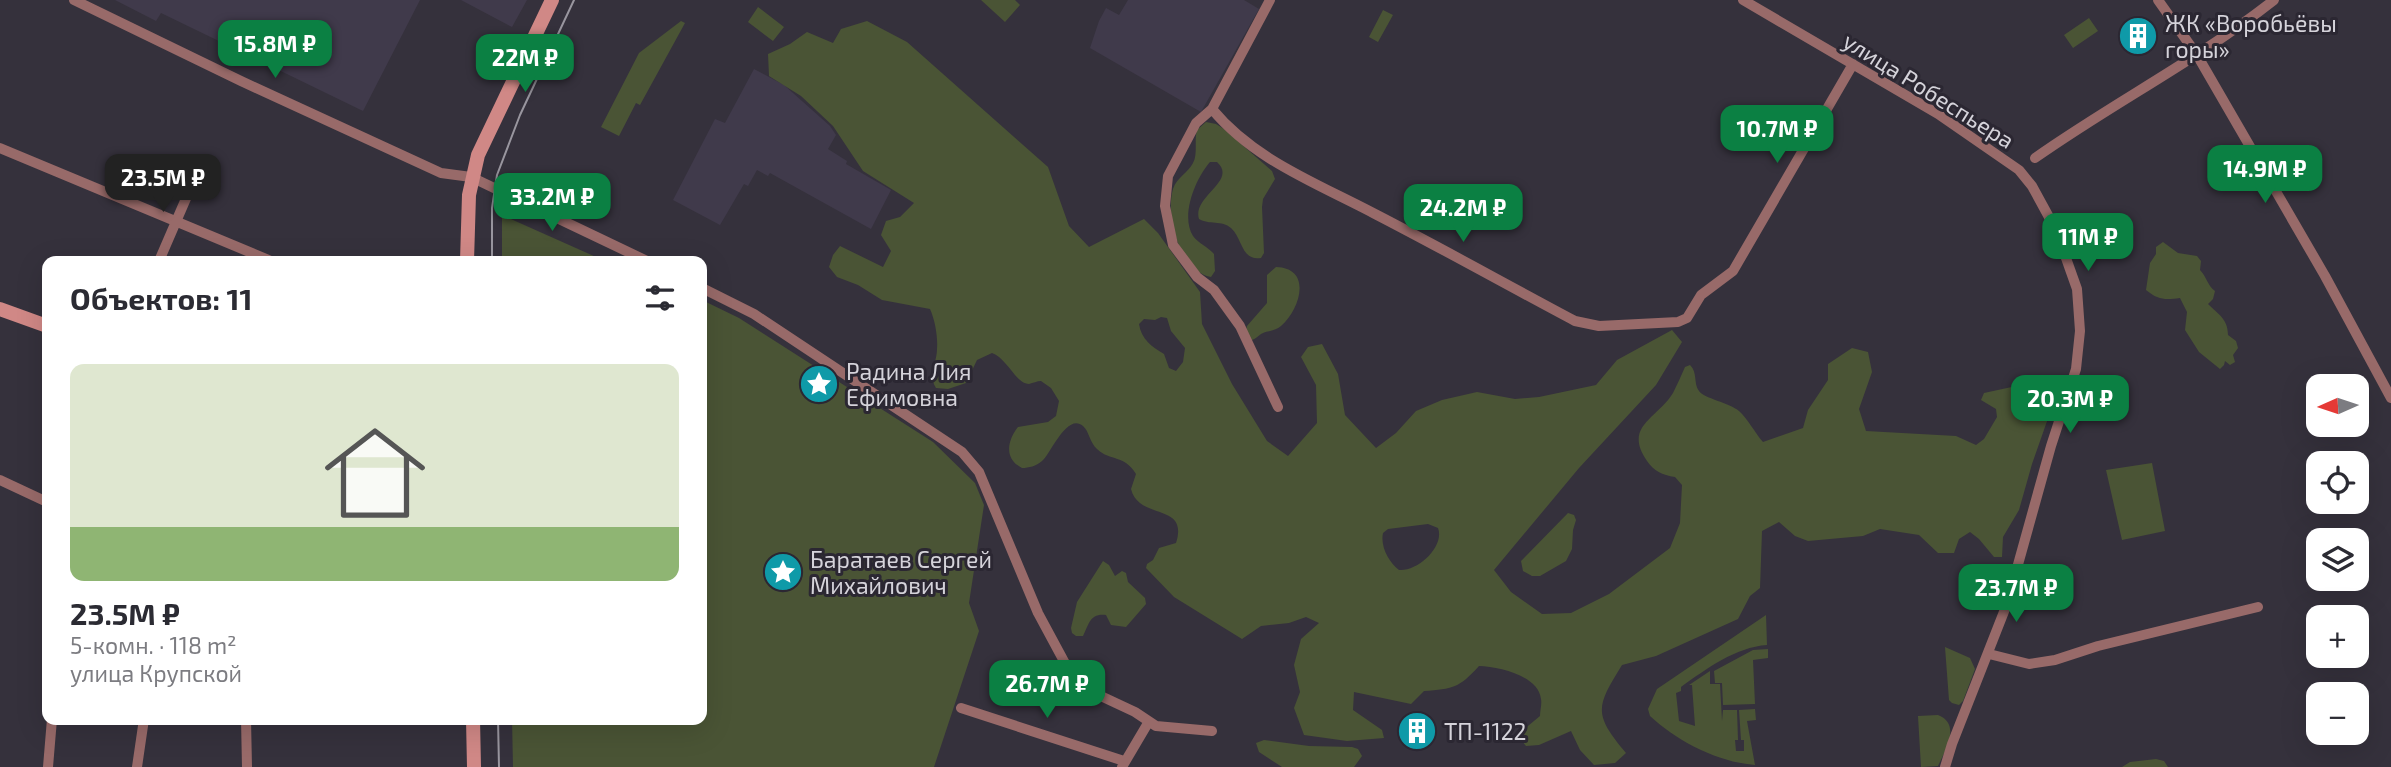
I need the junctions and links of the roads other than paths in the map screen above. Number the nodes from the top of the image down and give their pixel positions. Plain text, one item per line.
1 (74, 0) edge
2 (552, 0) edge
3 (1270, 0) edge
4 (1743, 0) edge
5 (2158, 0) edge
6 (2274, 0) edge
7 (2197, 55) junction
8 (1853, 64) junction
9 (1212, 108) junction
10 (0, 148) edge
11 (2035, 158) dead end
12 (471, 177) junction
13 (194, 180) dead end
14 (177, 221) junction
15 (161, 256) edge
16 (259, 256) edge
17 (467, 256) edge
18 (637, 256) edge
19 (707, 290) edge
20 (0, 309) edge
21 (42, 324) edge
22 (2391, 398) edge
23 (1278, 407) dead end
24 (0, 480) edge
25 (42, 500) edge
26 (2258, 607) dead end
27 (1989, 654) junction
28 (961, 708) dead end
29 (1148, 723) junction
30 (51, 725) edge
31 (143, 725) edge
32 (246, 725) edge
33 (473, 725) edge
34 (1212, 731) dead end
35 (1123, 764) edge
36 (47, 767) edge
37 (137, 767) edge
38 (247, 767) edge
39 (474, 767) edge
40 (1945, 767) edge

1 - 12 street
2 - 12 main road
3 - 9 street
4 - 8 street, улица Робеспьера
5 - 7 street
6 - 7 street
7 - 11 street
7 - 22 street
8 - 9 street
8 - 27 street, улица Робеспьера
9 - 23 street
10 - 14 street
12 - 17 main road
12 - 18 street
13 - 14 street
14 - 15 street
14 - 16 street
19 - 29 street
20 - 21 main road
24 - 25 street
26 - 27 street
27 - 40 street, улица Робеспьера
28 - 35 street
29 - 34 street
29 - 35 street
30 - 36 street
31 - 37 street
32 - 38 street
33 - 39 main road

